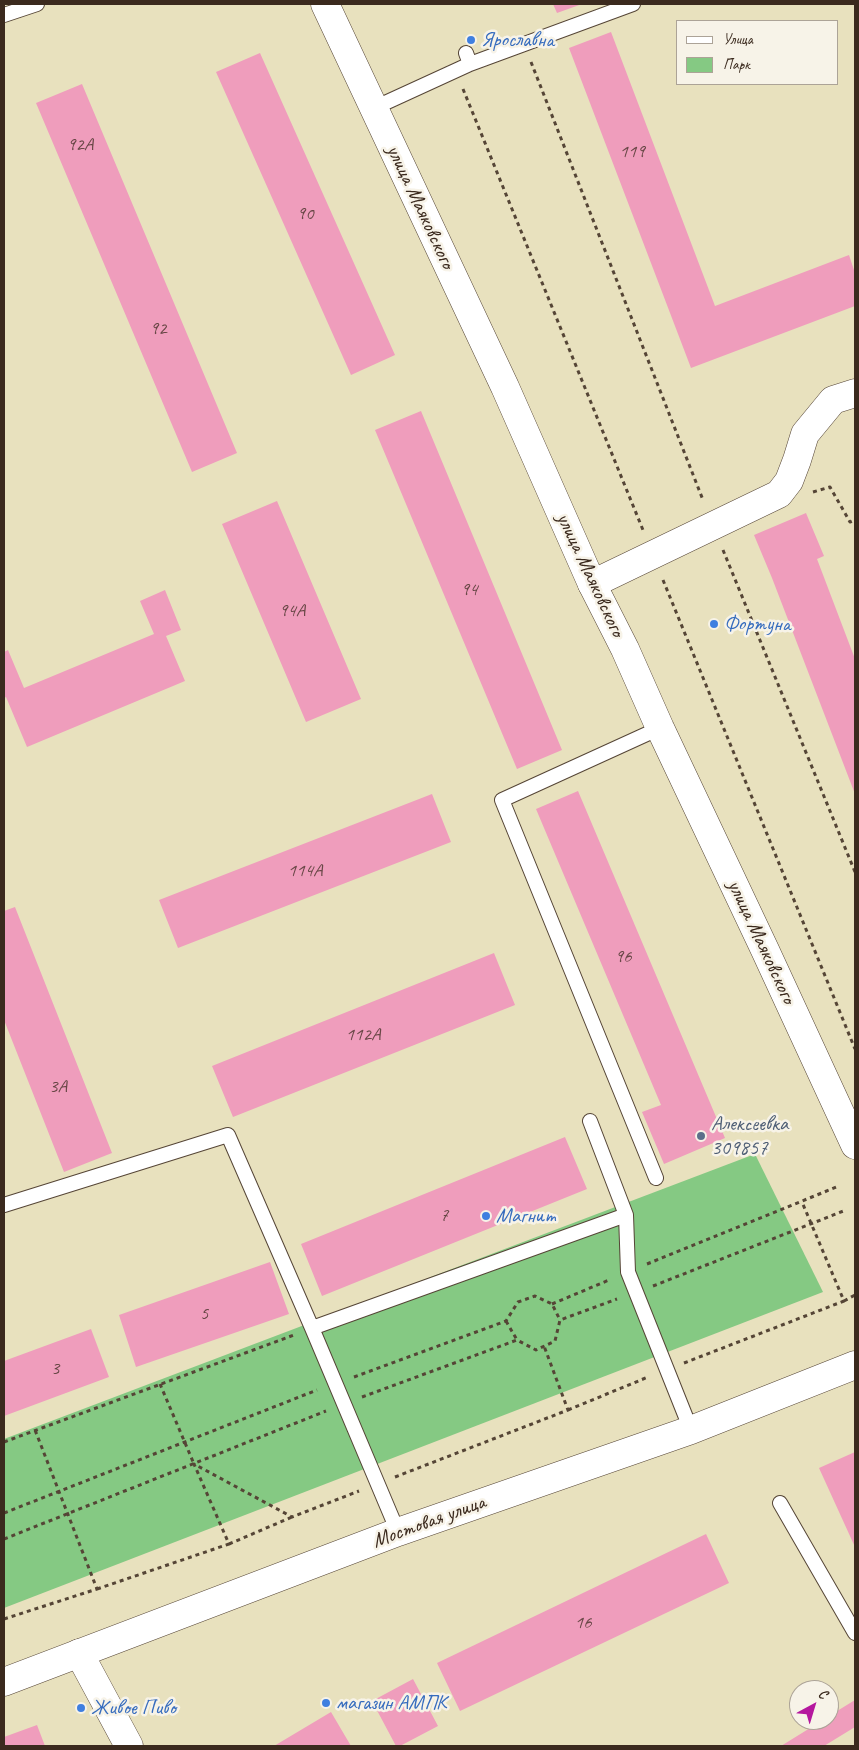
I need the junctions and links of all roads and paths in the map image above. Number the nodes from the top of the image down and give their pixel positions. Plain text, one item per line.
1 (325, 4) edge
2 (633, 4) edge
3 (27, 5) edge
4 (4, 15) edge
5 (524, 45) junction
6 (374, 108) junction
7 (855, 393) edge
8 (812, 493) dead end
9 (855, 520) edge
10 (713, 526) junction
11 (592, 584) junction
12 (660, 728) junction
13 (855, 872) edge
14 (590, 1121) dead end
15 (855, 1146) edge
16 (656, 1178) dead end
17 (839, 1186) dead end
18 (802, 1202) junction
19 (4, 1205) edge
20 (846, 1210) dead end
21 (626, 1215) junction
22 (812, 1225) junction
23 (628, 1272) junction
24 (635, 1293) junction
25 (855, 1295) edge
26 (844, 1301) junction
27 (552, 1304) junction
28 (560, 1320) junction
29 (506, 1321) junction
30 (312, 1328) junction
31 (517, 1340) junction
32 (544, 1346) junction
33 (855, 1364) edge
34 (667, 1370) junction
35 (335, 1383) junction
36 (160, 1384) junction
37 (344, 1404) junction
38 (568, 1410) junction
39 (36, 1430) junction
40 (691, 1430) junction
41 (4, 1442) edge
42 (186, 1442) junction
43 (194, 1464) junction
44 (378, 1484) junction
45 (60, 1491) junction
46 (780, 1503) dead end
47 (4, 1513) edge
48 (68, 1514) junction
49 (292, 1517) junction
50 (398, 1532) junction
51 (4, 1539) edge
52 (228, 1544) junction
53 (97, 1589) junction
54 (4, 1619) edge
55 (855, 1633) edge
56 (79, 1653) junction
57 (4, 1682) edge
58 (129, 1746) edge

1 - 6 street, улица Маяковского
2 - 5 lane
3 - 4 lane
5 - 6 lane
5 - 10 path
6 - 11 street, улица Маяковского
7 - 10 street
8 - 9 path
10 - 11 street
10 - 13 path
11 - 12 street, улица Маяковского
12 - 15 street, улица Маяковского
12 - 16 lane
14 - 21 lane
17 - 18 path
18 - 22 path
18 - 23 path
19 - 30 lane
20 - 22 path
21 - 23 lane
21 - 30 lane
22 - 24 path
22 - 26 path
23 - 24 lane
23 - 27 path
24 - 28 path
24 - 34 lane
25 - 26 path
26 - 34 path
27 - 28 path
27 - 29 path
28 - 32 path
29 - 31 path
29 - 35 path
30 - 35 lane
30 - 36 path
31 - 32 path
31 - 37 path
32 - 38 path
33 - 40 street, Мостовая улица
34 - 38 path
34 - 40 lane
35 - 37 lane
35 - 42 path
36 - 39 path
36 - 42 path
37 - 43 path
37 - 44 lane
38 - 44 path
39 - 41 path
39 - 45 path
40 - 50 street, Мостовая улица
42 - 43 path
42 - 45 path
43 - 48 path
43 - 49 path
43 - 52 path
44 - 49 path
44 - 50 lane
45 - 47 path
45 - 48 path
46 - 55 lane
48 - 51 path
48 - 53 path
49 - 52 path
50 - 56 street, Мостовая улица
52 - 53 path
53 - 54 path
56 - 57 street, Мостовая улица
56 - 58 street

